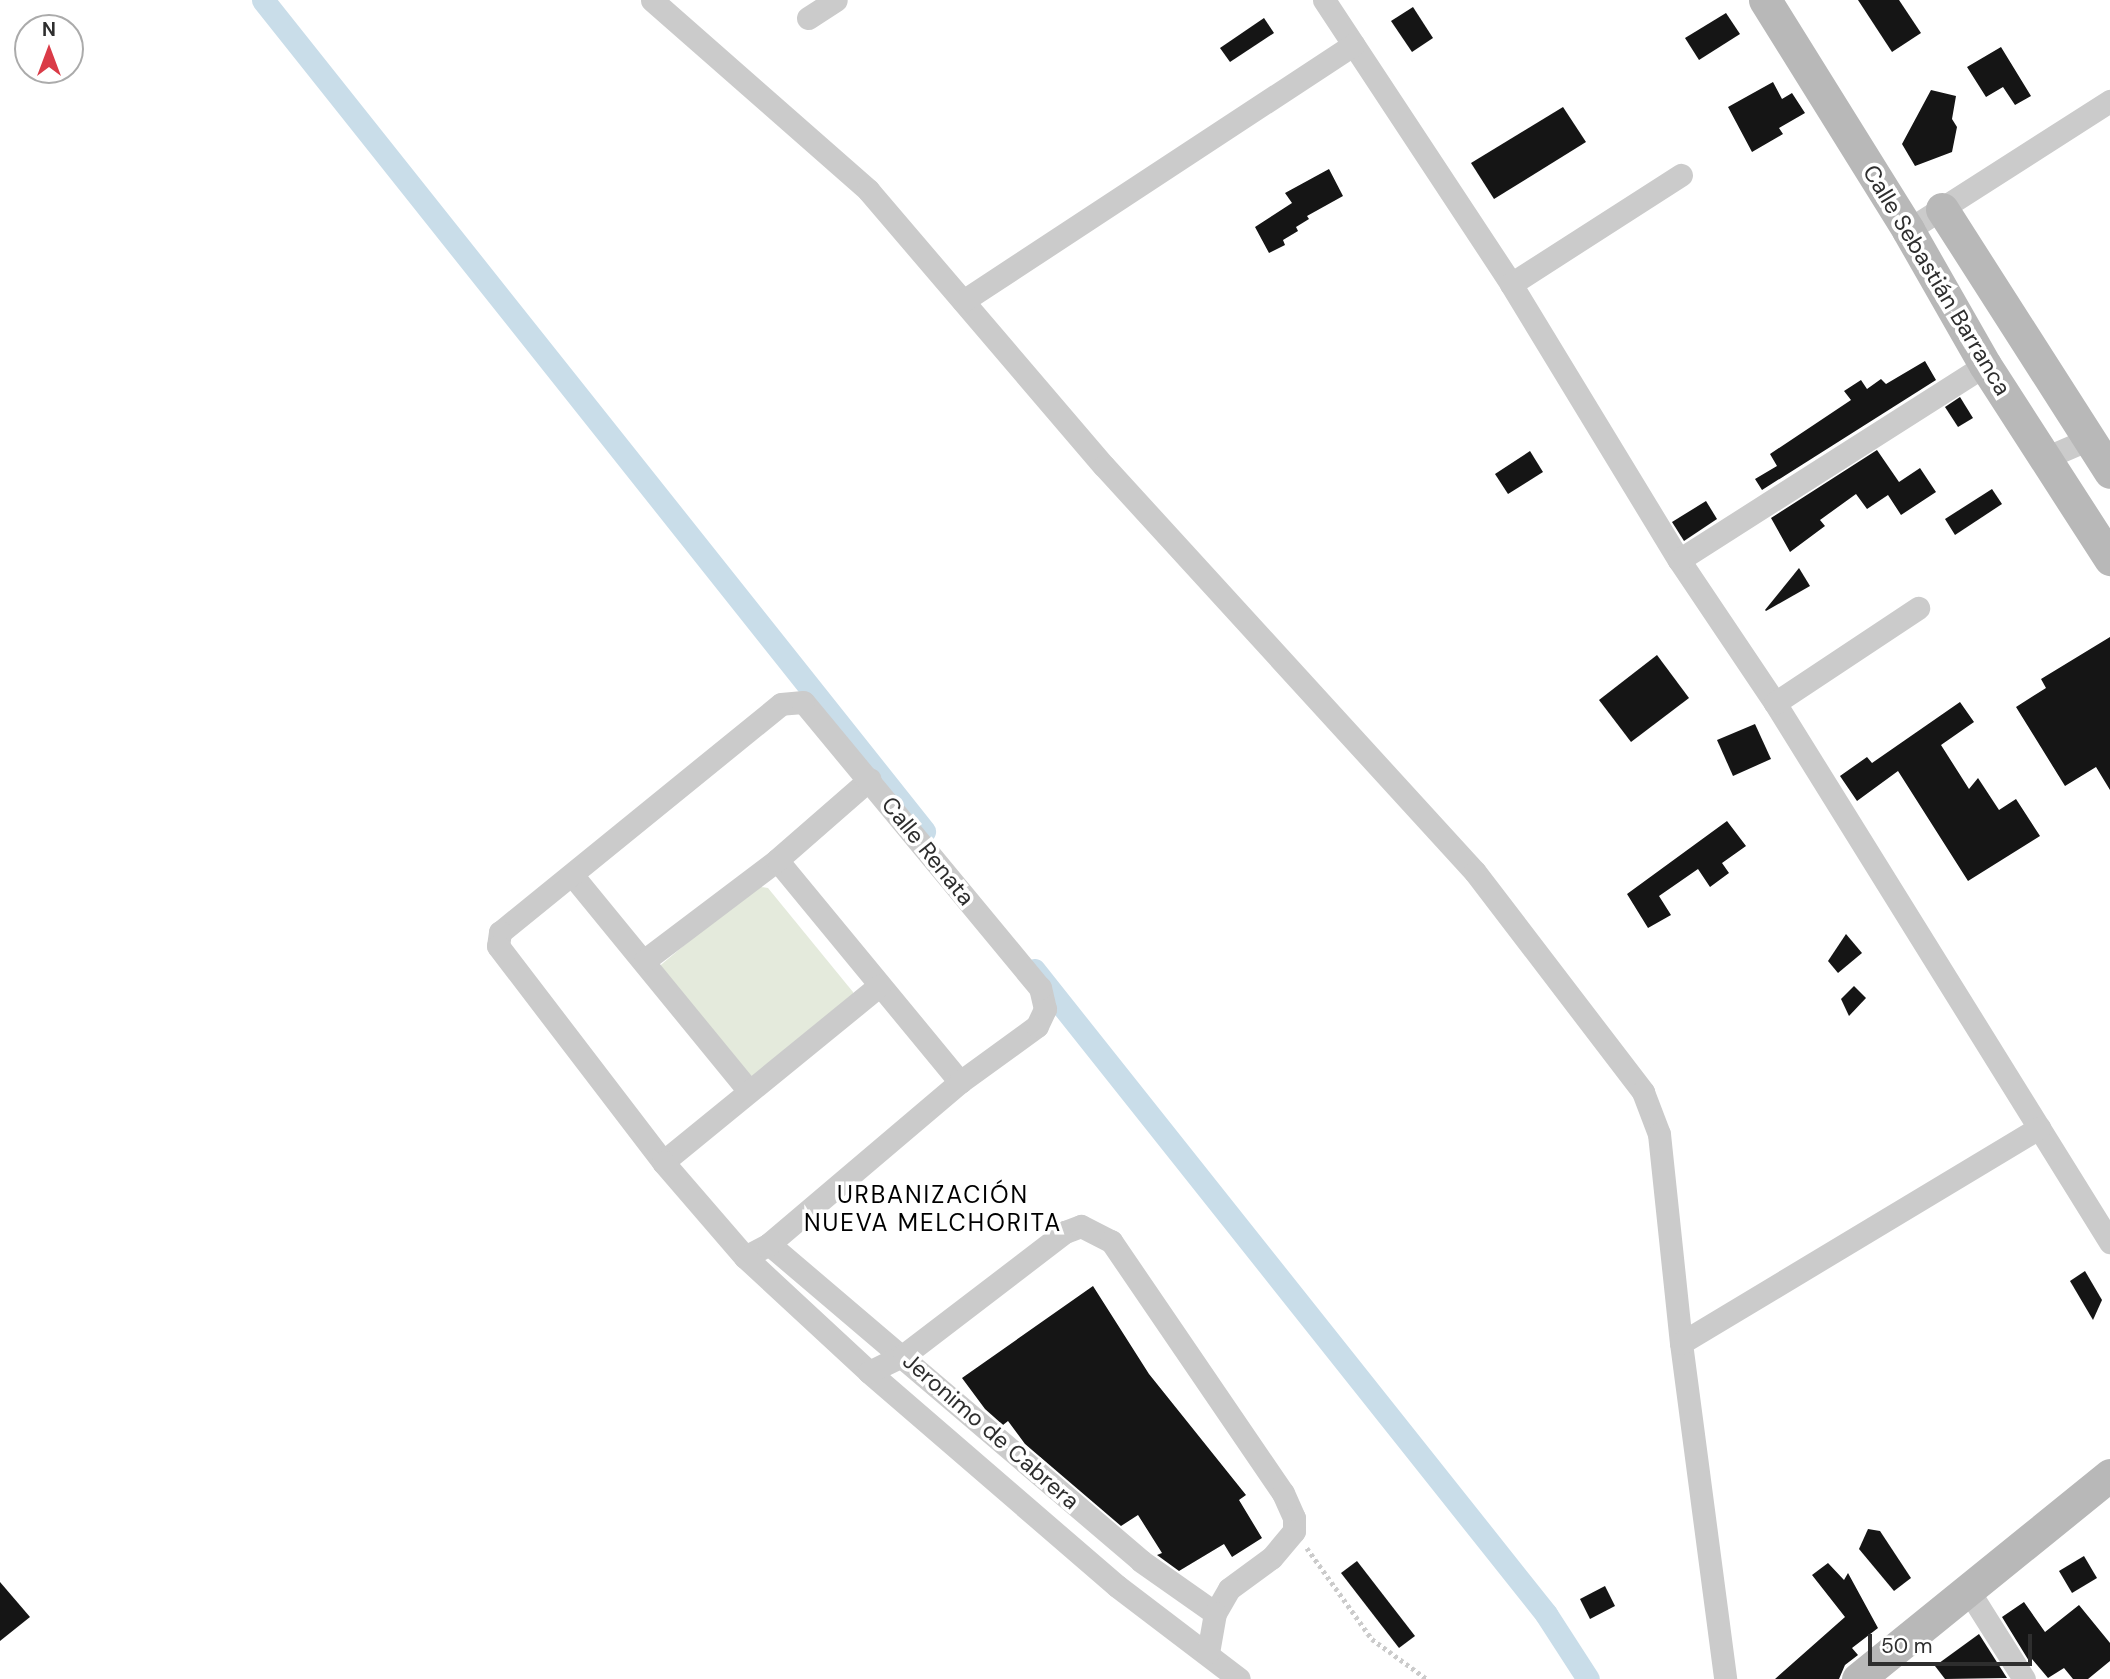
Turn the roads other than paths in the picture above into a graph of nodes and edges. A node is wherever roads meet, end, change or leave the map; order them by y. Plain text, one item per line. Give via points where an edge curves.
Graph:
1 (652, 0) edge
2 (836, 0) edge
3 (1324, 0) edge
4 (1765, 0) edge
5 (808, 18) dead end
6 (1353, 45) junction
7 (2110, 101) edge
8 (1681, 175) dead end
9 (1942, 209) junction
10 (1909, 230) junction
11 (1511, 284) junction
12 (963, 301) junction
13 (1986, 365) junction
14 (2089, 439) junction
15 (2045, 458) junction
16 (2110, 472) edge
17 (2110, 559) edge
18 (1679, 560) junction
19 (1919, 608) dead end
20 (1775, 703) junction
21 (870, 779) junction
22 (777, 860) junction
23 (573, 876) junction
24 (645, 960) junction
25 (878, 986) junction
26 (960, 1082) junction
27 (749, 1091) junction
28 (2039, 1128) junction
29 (663, 1162) junction
30 (2110, 1242) edge
31 (769, 1244) junction
32 (745, 1257) junction
33 (1681, 1343) junction
34 (904, 1355) junction
35 (869, 1372) junction
36 (2108, 1480) edge
37 (1968, 1590) junction
38 (1215, 1613) junction
39 (1208, 1652) junction
40 (1239, 1679) edge
41 (1724, 1679) edge
42 (1858, 1679) edge
43 (2024, 1679) edge

1 - 12 street via 868,190
2 - 5 street
3 - 6 street
4 - 10 street, Calle Sebastián Barranca
6 - 11 street
6 - 12 street
7 - 9 street
8 - 11 street
9 - 10 street
9 - 14 street
10 - 13 street, Calle Sebastián Barranca
11 - 18 street
12 - 33 street via 1104,466 1475,872 1643,1092 1659,1134
13 - 15 street, Calle Sebastián Barranca
13 - 18 street
14 - 15 street
14 - 16 street
15 - 17 street, Calle Sebastián Barranca
18 - 20 street
19 - 20 street
20 - 28 street
21 - 22 street
21 - 23 street, Calle Renata via 812,709 803,702 781,704
21 - 26 street, Calle Renata via 1040,988 1045,1009 1037,1026
22 - 24 street
22 - 25 street
23 - 24 street
23 - 29 street via 500,932 498,946
24 - 27 street
25 - 26 street
25 - 27 street
26 - 31 street
27 - 29 street
28 - 30 street
28 - 33 street
29 - 32 street
31 - 32 street
31 - 34 street, Jeronimo de Cabrera
32 - 35 street
33 - 41 street
34 - 35 street
34 - 38 street, Jeronimo de Cabrera via 1141,1561
34 - 38 street via 1065,1232 1081,1226 1111,1241 1283,1493 1294,1518 1294,1531 1271,1558 1229,1589
35 - 39 street via 1117,1586
36 - 37 street
37 - 42 street
37 - 43 street
38 - 39 street
39 - 40 street

